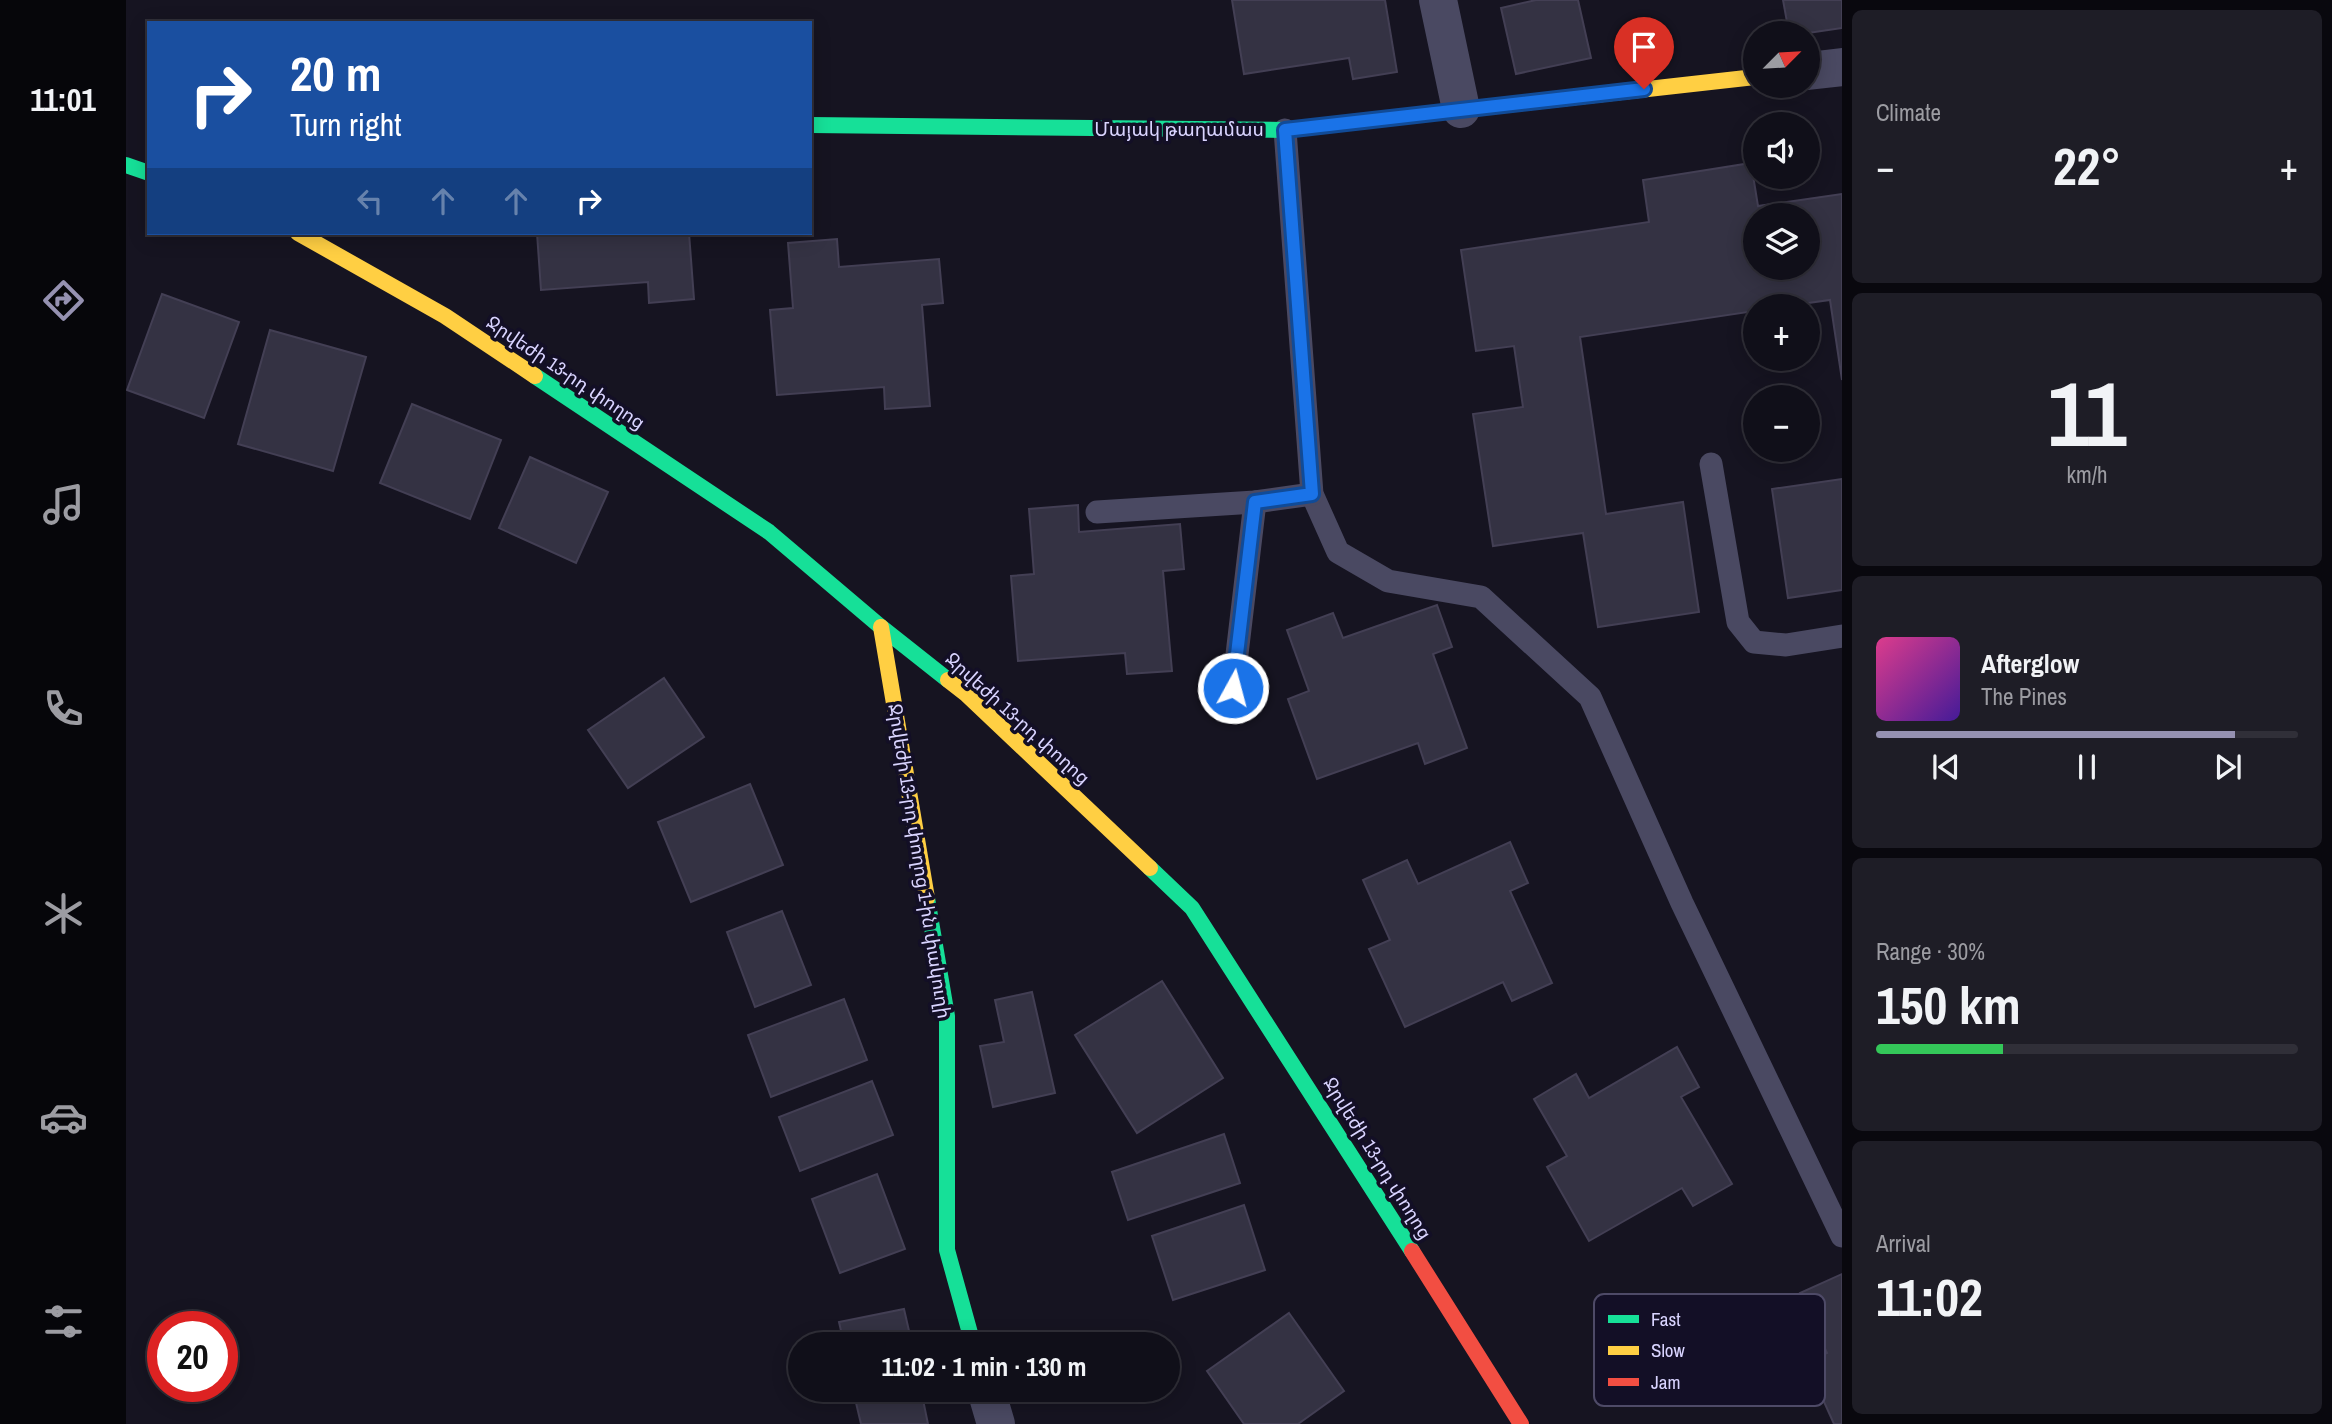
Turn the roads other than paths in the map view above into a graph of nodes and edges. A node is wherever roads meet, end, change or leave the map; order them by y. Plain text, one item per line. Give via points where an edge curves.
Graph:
1 (1438, 0) edge
2 (1842, 67) edge
3 (1820, 70) edge
4 (1743, 78) edge
5 (1461, 108) junction
6 (812, 125) edge
7 (1285, 130) junction
8 (126, 165) edge
9 (147, 172) edge
10 (302, 235) edge
11 (1711, 464) dead end
12 (1312, 494) junction
13 (1255, 502) junction
14 (1097, 512) dead end
15 (881, 627) junction
16 (1842, 636) edge
17 (1233, 688) dead end
18 (1842, 1236) edge
19 (970, 1332) edge
20 (990, 1402) edge
21 (996, 1424) edge
22 (1521, 1424) edge

1 - 5 street
2 - 3 street
4 - 5 street, Մայակ թաղամաս
5 - 7 street, Մայակ թաղամաս
6 - 7 street, Մայակ թաղամաս
7 - 12 lane
8 - 9 street
10 - 15 street, Ջրվեժի 13-րդ փողոց via 445,316 769,532
11 - 16 lane via 1738,622 1754,642 1786,645
12 - 13 lane
12 - 18 lane via 1338,552 1388,581 1481,597 1590,697 1682,903
13 - 14 lane
13 - 17 lane
15 - 19 street, Ջրվեժի 13-րդ փողոց 1-ին փակուղի via 947,1016 947,1250
15 - 22 street, Ջրվեժի 13-րդ փողոց via 966,694 1192,908
20 - 21 street

